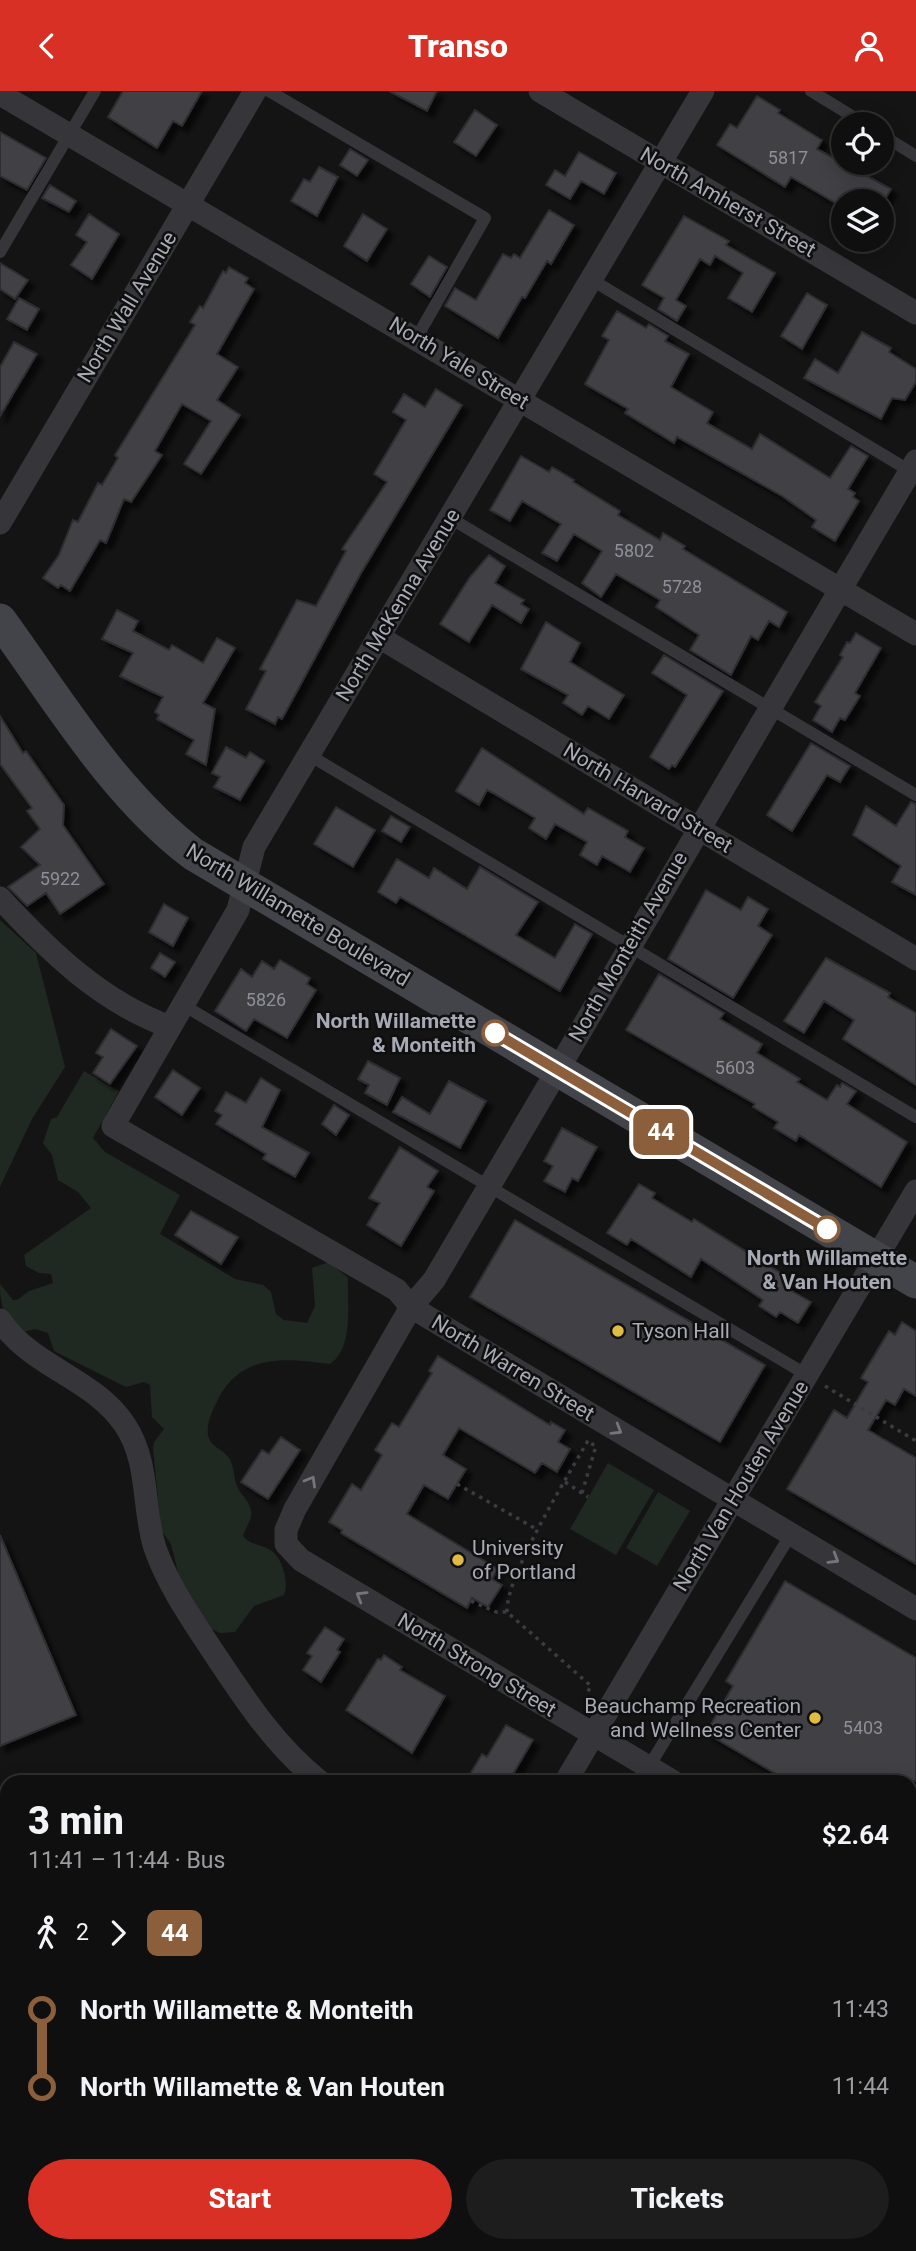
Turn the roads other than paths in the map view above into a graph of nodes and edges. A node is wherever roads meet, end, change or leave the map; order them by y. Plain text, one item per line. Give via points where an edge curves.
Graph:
1 (95, 91) edge
2 (255, 91) edge
3 (269, 91) edge
4 (540, 91) edge
5 (703, 91) edge
6 (811, 91) edge
7 (0, 94) edge
8 (845, 112) edge
9 (69, 136) junction
10 (894, 142) edge
11 (916, 156) edge
12 (660, 163) junction
13 (188, 204) junction
14 (0, 252) edge
15 (592, 280) junction
16 (916, 313) edge
17 (417, 337) junction
18 (521, 399) junction
19 (913, 466) edge
20 (450, 518) junction
21 (0, 523) edge
22 (840, 589) junction
23 (0, 620) edge
24 (916, 634) edge
25 (379, 637) junction
26 (769, 708) junction
27 (309, 755) junction
28 (916, 795) edge
29 (698, 827) junction
30 (244, 885) junction
31 (0, 898) edge
32 (628, 946) junction
33 (916, 959) edge
34 (183, 1005) junction
35 (170, 1027) junction
36 (556, 1069) junction
37 (916, 1117) edge
38 (113, 1126) joint
39 (489, 1185) junction
40 (916, 1191) edge
41 (876, 1258) junction
42 (916, 1282) edge
43 (411, 1307) junction
44 (0, 1320) edge
45 (807, 1375) junction
46 (734, 1499) junction
47 (791, 1534) junction
48 (286, 1544) joint
49 (916, 1609) edge
50 (594, 1736) junction
51 (648, 1768) junction
52 (313, 1775) edge
53 (570, 1775) edge
54 (660, 1775) edge

1 - 9 lane
2 - 13 street, North Wall Avenue
3 - 17 lane via 485,218
4 - 12 street, North Amherst Street
5 - 12 street, North McKenna Avenue
6 - 8 lane
7 - 9 street, North Yale Street
9 - 13 street, North Yale Street
9 - 14 lane
10 - 11 lane
12 - 15 street, North McKenna Avenue
12 - 16 street, North Amherst Street
13 - 17 street, North Yale Street
13 - 21 street, North Wall Avenue
15 - 18 street, North McKenna Avenue
15 - 19 lane
17 - 18 street, North Yale Street
18 - 20 street, North McKenna Avenue
18 - 22 street, North Yale Street
19 - 22 street, North Monteith Avenue
20 - 25 street, North McKenna Avenue
20 - 26 lane
22 - 24 street, North Yale Street
22 - 26 street, North Monteith Avenue
23 - 30 main road, North Willamette Boulevard via 134,801 186,848
25 - 27 street, North McKenna Avenue
25 - 29 street, North Harvard Street
26 - 28 lane
26 - 29 street, North Monteith Avenue
27 - 30 street, North McKenna Avenue via 254,847
27 - 32 lane
29 - 32 street, North Monteith Avenue
29 - 33 street, North Harvard Street
30 - 34 street, North McKenna Avenue via 238,910
30 - 36 main road, North Willamette Boulevard
31 - 35 street via 88,983
32 - 36 street, North Monteith Avenue
32 - 37 lane
34 - 35 street, North McKenna Avenue
34 - 39 lane
35 - 38 street, North McKenna Avenue
36 - 39 street, North Monteith Avenue
36 - 41 main road, North Willamette Boulevard
38 - 43 street, North Warren Street via 397,1290
39 - 43 street, North Monteith Avenue via 434,1280
39 - 45 lane
40 - 41 street, North Van Houten Avenue
41 - 42 main road, North Willamette Boulevard
41 - 45 street, North Van Houten Avenue
43 -> 46 street, North Warren Street
48 -> 43 street, North Monteith Avenue via 286,1529 295,1509
44 - 52 street via 20,1346 88,1389 124,1423 139,1454 150,1528 167,1577 268,1732
45 - 46 street, North Van Houten Avenue
46 - 47 street, North Warren Street
46 - 50 street, North Van Houten Avenue
47 -> 49 street, North Warren Street
47 - 51 lane
50 -> 48 street, North Strong Street via 301,1560
50 - 51 street, North Strong Street
50 - 53 street, North Van Houten Avenue
51 - 54 street, North Strong Street

